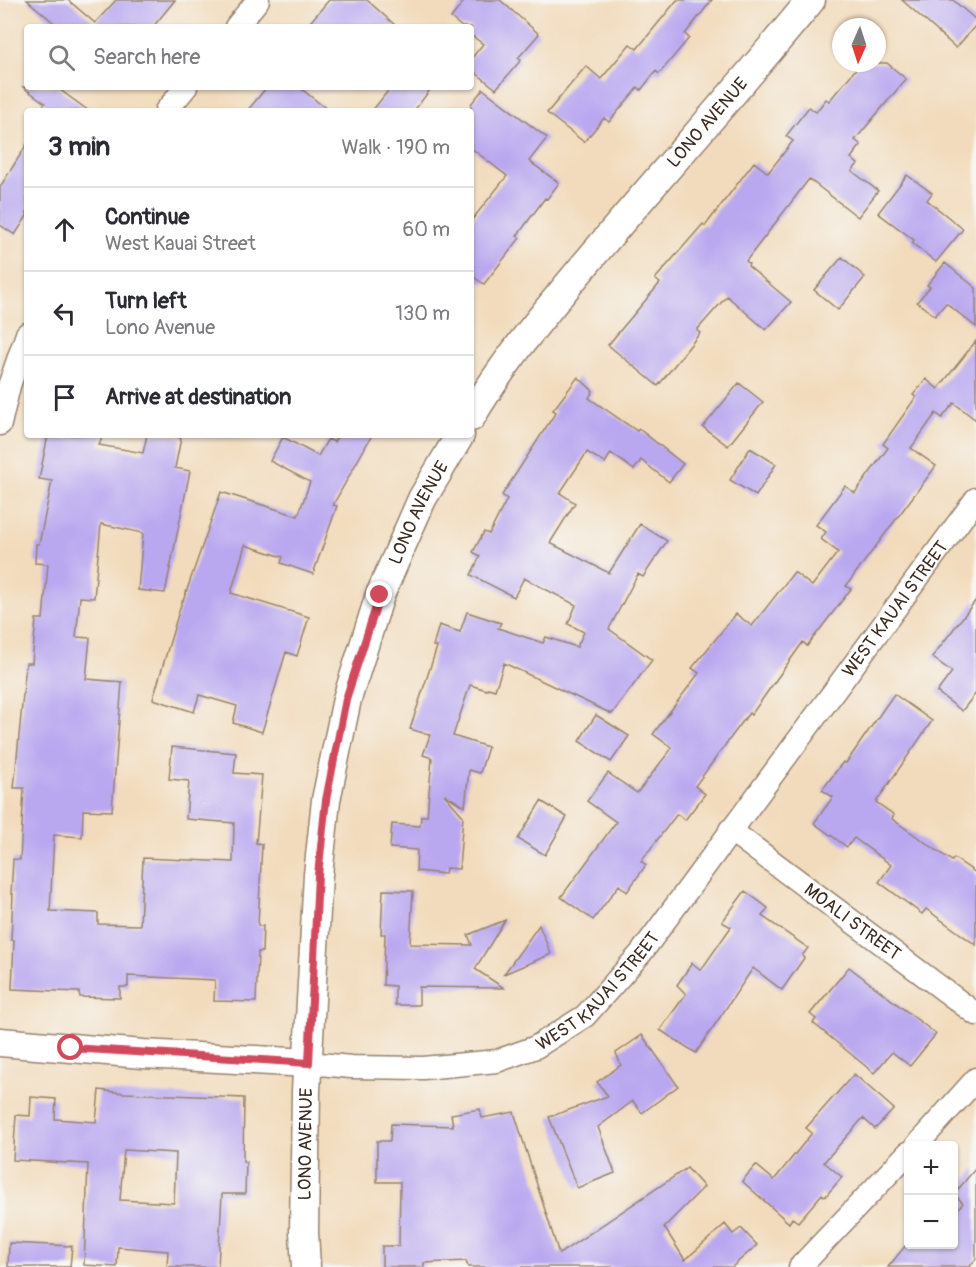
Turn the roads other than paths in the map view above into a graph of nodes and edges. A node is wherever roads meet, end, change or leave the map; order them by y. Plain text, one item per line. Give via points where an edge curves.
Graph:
1 (258, 0) edge
2 (811, 0) edge
3 (238, 24) edge
4 (184, 90) edge
5 (168, 108) edge
6 (24, 343) edge
7 (474, 412) edge
8 (0, 424) edge
9 (458, 438) edge
10 (976, 499) edge
11 (730, 830) junction
12 (976, 1014) edge
13 (0, 1042) edge
14 (309, 1063) junction
15 (976, 1079) edge
16 (920, 1141) edge
17 (904, 1158) edge
18 (306, 1267) edge
19 (800, 1267) edge

1 - 3 street
2 - 7 street, LONO AVENUE via 552,305
4 - 5 street
6 - 8 street
9 - 14 street, LONO AVENUE via 422,499 380,595 346,699 326,800 318,875
10 - 11 street, WEST KAUAI STREET
11 - 12 street, MOALI STREET
11 - 14 street, WEST KAUAI STREET via 641,953 585,1016 536,1047 496,1061 423,1068
13 - 14 street, WEST KAUAI STREET
14 - 18 street, LONO AVENUE
15 - 16 street
17 - 19 street

